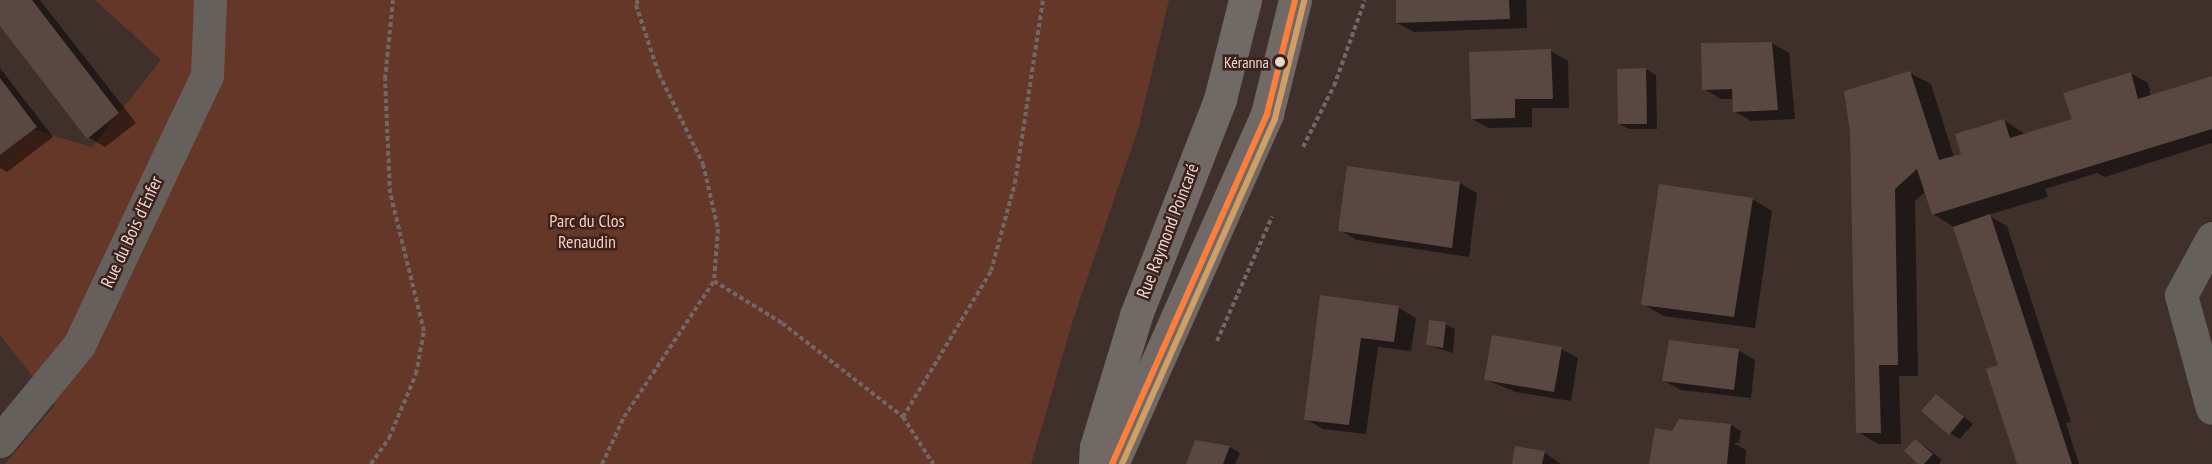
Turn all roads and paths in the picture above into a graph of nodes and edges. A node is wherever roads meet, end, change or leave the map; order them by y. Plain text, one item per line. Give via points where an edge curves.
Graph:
1 (210, 0) edge
2 (393, 0) edge
3 (638, 0) edge
4 (1043, 0) edge
5 (1245, 0) edge
6 (1295, 0) edge
7 (2212, 238) edge
8 (714, 281) junction
9 (2212, 408) edge
10 (903, 417) junction
11 (0, 441) edge
12 (371, 464) edge
13 (602, 464) edge
14 (933, 464) edge
15 (1095, 464) edge
16 (1112, 464) edge

1 - 11 street, Rue du Bois d'Enfer via 207,75 79,345
2 - 12 path via 385,79 390,193 424,331 416,374 389,438
3 - 8 path via 636,5 659,74 703,164 718,230
4 - 10 path via 1015,183 991,271
5 - 15 main road, Rue Raymond Poincaré via 1220,99 1136,315 1096,447
6 - 16 main road via 1267,114
7 - 9 street via 2181,295
8 - 10 path via 782,323
8 - 13 path via 624,417
10 - 14 path

